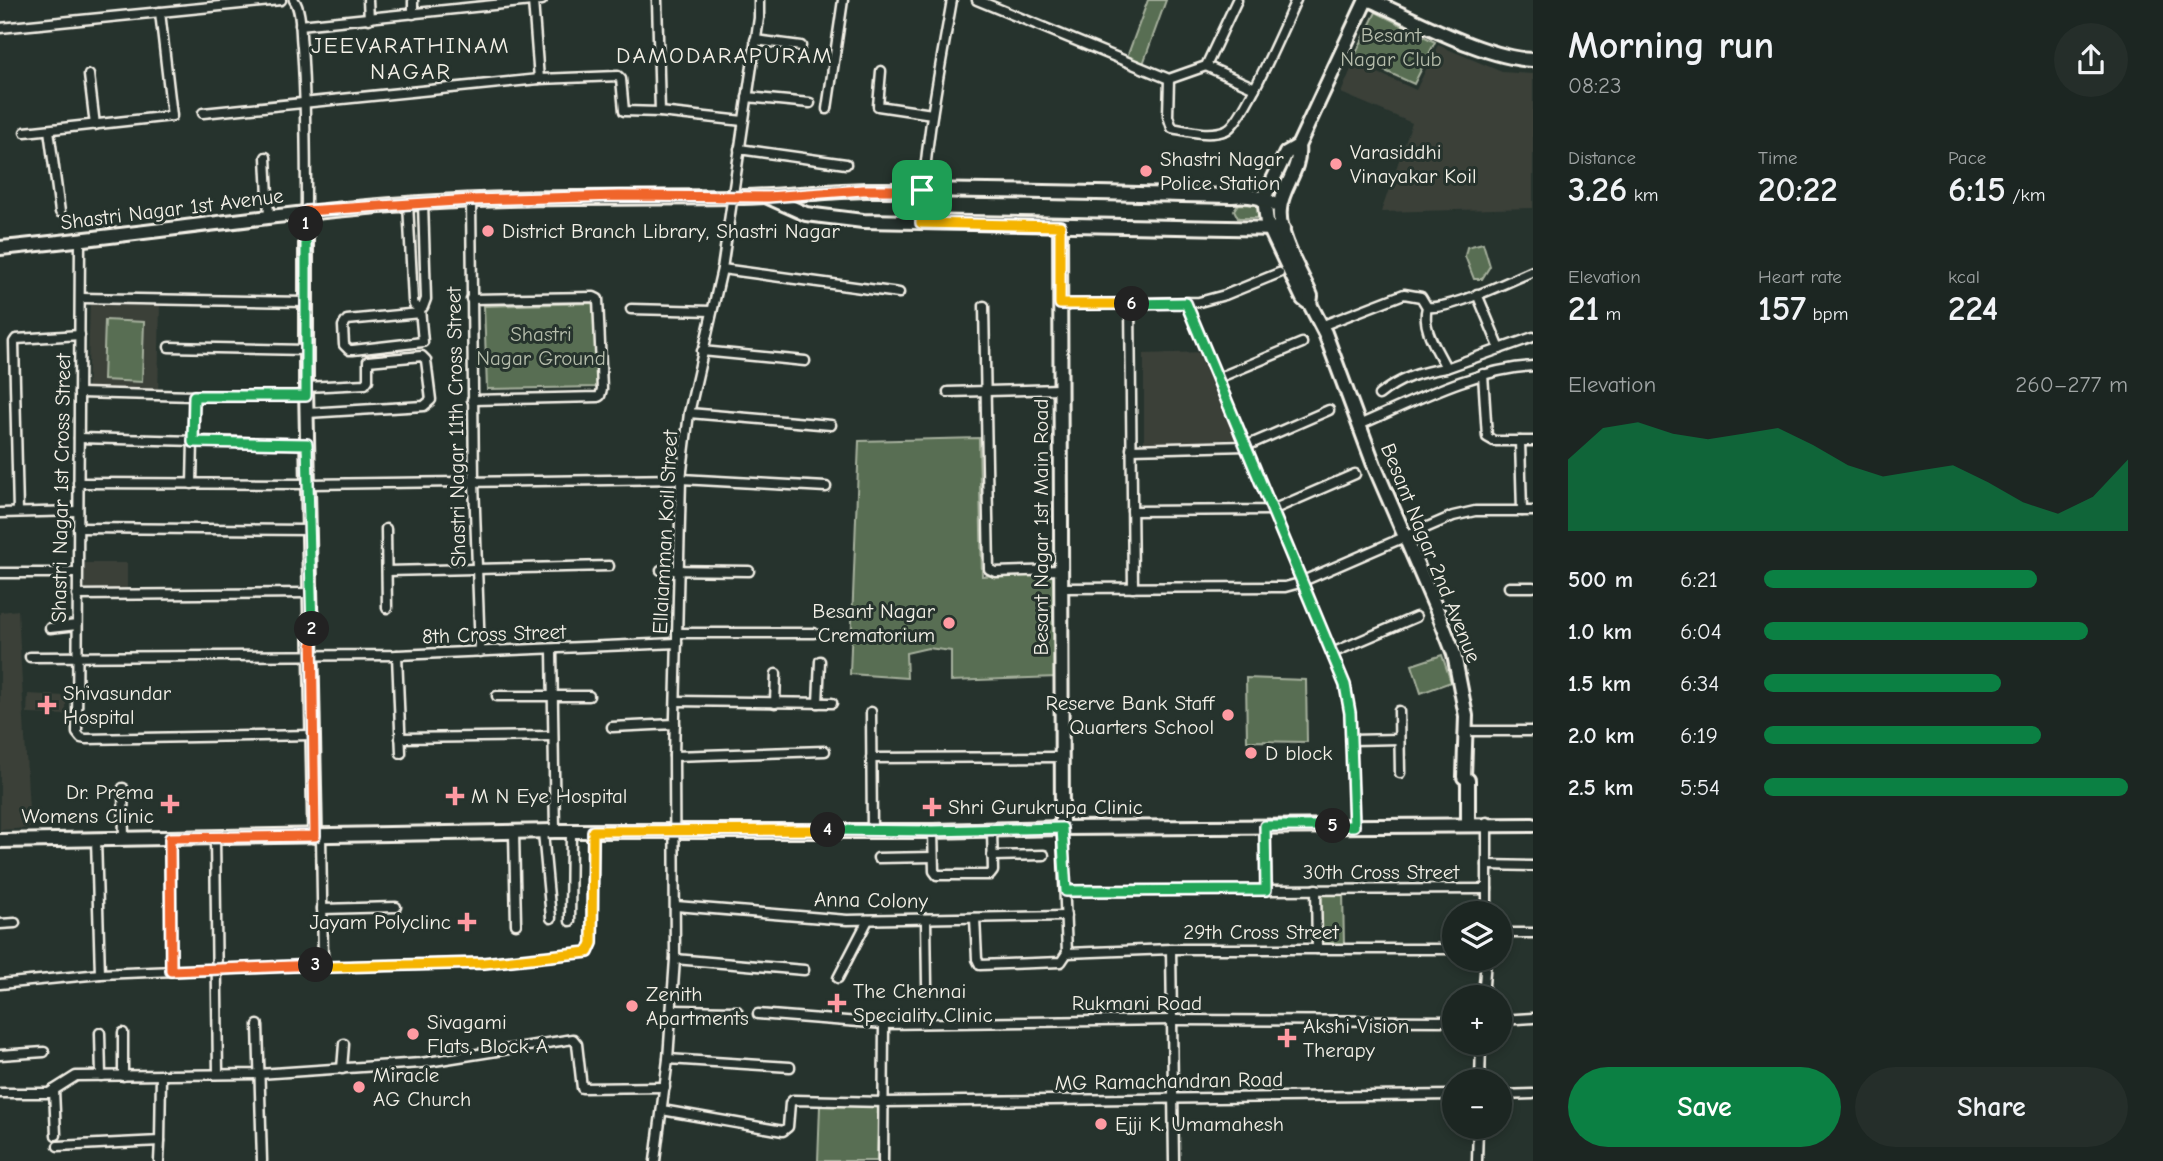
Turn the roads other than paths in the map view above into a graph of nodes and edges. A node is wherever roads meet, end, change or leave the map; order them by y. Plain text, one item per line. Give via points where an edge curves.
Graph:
1 (281, 0) edge
2 (294, 0) edge
3 (368, 0) edge
4 (413, 0) edge
5 (657, 0) edge
6 (759, 0) edge
7 (843, 0) edge
8 (952, 0) edge
9 (977, 0) edge
10 (1237, 0) edge
11 (1296, 0) edge
12 (1368, 0) edge
13 (538, 1) edge
14 (230, 3) edge
15 (160, 12) junction
16 (413, 14) junction
17 (369, 19) junction
18 (300, 25) junction
19 (0, 28) edge
20 (755, 40) junction
21 (801, 46) dead end
22 (1533, 60) edge
23 (1206, 66) junction
24 (881, 71) dead end
25 (89, 75) dead end
26 (539, 79) junction
27 (1169, 79) junction
28 (1255, 88) junction
29 (747, 97) junction
30 (306, 103) junction
31 (810, 103) dead end
32 (827, 109) dead end
33 (660, 111) junction
34 (203, 113) dead end
35 (932, 114) junction
36 (743, 121) junction
37 (95, 125) junction
38 (49, 130) junction
39 (25, 132) dead end
40 (1298, 146) junction
41 (738, 149) junction
42 (266, 157) dead end
43 (846, 164) dead end
44 (922, 190) junction
45 (733, 197) junction
46 (768, 197) junction
47 (1264, 198) junction
48 (471, 200) junction
49 (423, 202) junction
50 (408, 203) junction
51 (1280, 207) junction
52 (306, 211) junction
53 (60, 212) dead end
54 (269, 216) junction
55 (921, 223) junction
56 (1060, 226) junction
57 (1279, 231) junction
58 (80, 241) junction
59 (0, 248) edge
60 (722, 269) junction
61 (1533, 271) edge
62 (1279, 273) dead end
63 (899, 293) dead end
64 (1477, 294) junction
65 (81, 298) junction
66 (471, 299) junction
67 (306, 302) junction
68 (1186, 303) junction
69 (1060, 304) junction
70 (1130, 304) junction
71 (984, 306) dead end
72 (1427, 307) junction
73 (631, 309) dead end
74 (420, 311) junction
75 (712, 311) junction
76 (1326, 324) junction
77 (80, 335) junction
78 (1533, 337) edge
79 (1302, 342) dead end
80 (169, 347) dead end
81 (1500, 349) junction
82 (306, 350) junction
83 (702, 351) junction
84 (805, 361) dead end
85 (1533, 366) edge
86 (1446, 368) junction
87 (1483, 374) junction
88 (1218, 378) junction
89 (1060, 389) junction
90 (306, 391) junction
91 (985, 392) junction
92 (79, 393) junction
93 (948, 393) dead end
94 (1379, 395) dead end
95 (194, 396) junction
96 (472, 400) junction
97 (1329, 410) dead end
98 (307, 413) junction
99 (689, 413) junction
100 (831, 425) dead end
101 (1359, 425) junction
102 (79, 438) junction
103 (1520, 441) junction
104 (1533, 441) edge
105 (193, 442) junction
106 (307, 444) junction
107 (1246, 446) junction
108 (1131, 449) junction
109 (1355, 474) dead end
110 (681, 479) junction
111 (474, 482) junction
112 (78, 483) junction
113 (192, 484) junction
114 (309, 484) junction
115 (826, 487) dead end
116 (1272, 510) junction
117 (78, 511) junction
118 (1132, 511) junction
119 (1522, 511) junction
120 (1533, 511) edge
121 (18, 512) junction
122 (0, 513) edge
123 (78, 528) junction
124 (386, 529) dead end
125 (309, 530) junction
126 (1405, 536) junction
127 (609, 566) dead end
128 (476, 568) junction
129 (661, 570) dead end
130 (679, 570) junction
131 (1061, 570) junction
132 (387, 571) junction
133 (749, 571) dead end
134 (0, 573) edge
135 (78, 573) junction
136 (1303, 581) junction
137 (1510, 587) dead end
138 (1533, 587) edge
139 (1061, 588) junction
140 (1133, 588) junction
141 (311, 593) junction
142 (77, 595) junction
143 (387, 608) dead end
144 (1416, 617) dead end
145 (77, 625) junction
146 (50, 628) dead end
147 (677, 633) junction
148 (814, 633) dead end
149 (677, 643) junction
150 (552, 650) junction
151 (481, 652) junction
152 (1332, 653) junction
153 (397, 655) junction
154 (30, 657) dead end
155 (77, 657) junction
156 (312, 657) junction
157 (820, 661) dead end
158 (776, 674) dead end
159 (552, 695) junction
160 (497, 696) dead end
161 (589, 696) dead end
162 (677, 701) junction
163 (832, 702) dead end
164 (775, 703) junction
165 (818, 703) junction
166 (1399, 711) dead end
167 (871, 712) dead end
168 (675, 724) junction
169 (611, 727) dead end
170 (1467, 731) junction
171 (1533, 731) edge
172 (312, 735) junction
173 (553, 736) junction
174 (400, 738) junction
175 (1399, 739) junction
176 (1352, 740) junction
177 (825, 751) dead end
178 (401, 753) dead end
179 (674, 755) junction
180 (1062, 757) junction
181 (871, 758) junction
182 (1400, 773) dead end
183 (123, 788) dead end
184 (1533, 820) edge
185 (1463, 822) junction
186 (1487, 823) junction
187 (1533, 825) edge
188 (1265, 826) junction
189 (1356, 826) junction
190 (1062, 828) junction
191 (675, 830) junction
192 (992, 830) junction
193 (593, 831) junction
194 (872, 831) junction
195 (933, 831) junction
196 (549, 832) junction
197 (571, 832) junction
198 (514, 833) junction
199 (318, 836) junction
200 (215, 837) junction
201 (124, 838) junction
202 (170, 838) junction
203 (96, 839) junction
204 (0, 841) edge
205 (992, 856) junction
206 (1044, 856) dead end
207 (933, 857) junction
208 (878, 858) dead end
209 (1487, 865) junction
210 (1533, 866) edge
211 (1317, 889) junction
212 (1487, 889) junction
213 (1266, 890) junction
214 (1066, 891) junction
215 (1487, 901) edge
216 (676, 906) junction
217 (396, 907) dead end
218 (323, 909) junction
219 (1066, 916) junction
220 (551, 918) dead end
221 (975, 918) junction
222 (867, 919) junction
223 (926, 919) junction
224 (570, 921) dead end
225 (15, 923) dead end
226 (0, 924) edge
227 (516, 924) dead end
228 (1512, 933) edge
229 (1533, 933) edge
230 (1171, 949) junction
231 (1317, 949) junction
232 (1442, 949) edge
233 (1067, 953) junction
234 (675, 959) junction
235 (324, 965) junction
236 (216, 969) junction
237 (804, 970) dead end
238 (171, 971) junction
239 (100, 974) junction
240 (838, 978) dead end
241 (0, 984) edge
242 (928, 984) dead end
243 (672, 1010) junction
244 (737, 1011) dead end
245 (758, 1014) dead end
246 (1533, 1018) edge
247 (1512, 1019) edge
248 (1172, 1020) junction
249 (1442, 1021) edge
250 (884, 1024) junction
251 (258, 1025) dead end
252 (100, 1033) dead end
253 (123, 1033) dead end
254 (344, 1044) dead end
255 (44, 1052) dead end
256 (0, 1055) edge
257 (668, 1059) junction
258 (790, 1067) dead end
259 (342, 1069) junction
260 (218, 1073) junction
261 (259, 1074) junction
262 (161, 1075) junction
263 (101, 1076) junction
264 (123, 1076) junction
265 (665, 1087) junction
266 (54, 1090) junction
267 (0, 1093) edge
268 (1533, 1094) edge
269 (1442, 1095) edge
270 (1512, 1095) edge
271 (1173, 1098) junction
272 (885, 1102) junction
273 (662, 1110) junction
274 (57, 1135) dead end
275 (1478, 1139) edge
276 (160, 1141) junction
277 (58, 1146) dead end
278 (159, 1161) edge
279 (262, 1161) edge
280 (655, 1161) edge
281 (883, 1161) edge
282 (1174, 1161) edge
283 (1477, 1161) edge

1 - 14 street
2 - 18 street
3 - 17 street
4 - 16 street
5 - 33 street
6 - 20 street, Ellaiamman Koil Street
7 - 32 street
8 - 35 street
9 - 27 street
10 - 23 street
11 - 28 street
12 - 22 street via 1485,50
12 - 40 street
13 - 16 street
13 - 26 street
14 - 15 street
15 - 19 street
15 - 37 street via 172,116
16 - 17 street
17 - 18 street
18 - 30 street
20 - 21 street
20 - 29 street, Ellaiamman Koil Street
23 - 27 street
23 - 28 street
24 - 35 street via 878,106
25 - 37 street
26 - 30 street
26 - 33 street via 620,76 624,111
27 - 28 street via 1172,128 1206,134 1228,130
29 - 31 street
29 - 36 street, Ellaiamman Koil Street
30 - 34 street
30 - 52 street
33 - 36 street
35 - 44 street
36 - 41 street, Ellaiamman Koil Street
37 - 38 street
38 - 39 street
38 - 53 street
40 - 47 street via 1286,153
40 - 51 street via 1300,159
41 - 43 street
41 - 45 street, Ellaiamman Koil Street
42 - 54 street
44 - 46 street, Shastri Nagar 1st Avenue
44 - 47 street, Shastri Nagar 1st Avenue via 1250,194
44 - 55 street
45 - 46 street, Shastri Nagar 1st Avenue
45 - 48 street, Shastri Nagar 1st Avenue
45 - 60 street, Ellaiamman Koil Street
46 - 55 street via 806,214
47 - 51 street
47 - 57 street
48 - 49 street, Shastri Nagar 1st Avenue
48 - 66 street, Shastri Nagar 11th Cross Street
49 - 50 street, Shastri Nagar 1st Avenue
49 - 74 street via 426,299
50 - 52 street, Shastri Nagar 1st Avenue
50 - 74 street via 412,295
51 - 57 street
52 - 54 street, Shastri Nagar 1st Avenue
52 - 67 street
54 - 58 street, Shastri Nagar 1st Avenue
55 - 56 street
56 - 57 street
56 - 69 street, Besant Nagar 1st Main Road
57 - 76 street, Besant Nagar 2nd Avenue via 1303,299
58 - 59 street, Shastri Nagar 1st Avenue
58 - 65 street, Shastri Nagar 1st Cross Street
60 - 63 street
60 - 75 street, Ellaiamman Koil Street
61 - 64 street
62 - 68 street via 1225,295
64 - 72 street
64 - 81 street
65 - 67 street
65 - 77 street, Shastri Nagar 1st Cross Street
66 - 96 street, Shastri Nagar 11th Cross Street
66 - 96 street via 598,299 600,396
67 - 82 street
68 - 70 street
68 - 88 street
69 - 70 street
69 - 89 street, Besant Nagar 1st Main Road
70 - 108 street
71 - 91 street
72 - 76 street via 1421,297 1404,293
72 - 86 street via 1426,326
73 - 75 street
74 - 74 street via 422,343 345,348 343,326 347,320
75 - 83 street, Ellaiamman Koil Street
76 - 101 street, Besant Nagar 2nd Avenue
77 - 92 street, Shastri Nagar 1st Cross Street
77 - 121 street via 14,342
78 - 81 street
79 - 88 street
80 - 82 street
81 - 86 street
82 - 90 street
83 - 84 street
83 - 99 street, Ellaiamman Koil Street
85 - 87 street
86 - 94 street via 1412,375
87 - 101 street
87 - 103 street via 1487,437
88 - 107 street
89 - 91 street
89 - 131 street, Besant Nagar 1st Main Road
90 - 95 street
90 - 98 street
90 - 98 street via 365,384 368,361 422,356 431,400 424,405
91 - 93 street
91 - 131 street via 989,569
92 - 95 street
92 - 102 street, Shastri Nagar 1st Cross Street
95 - 105 street
96 - 111 street, Shastri Nagar 11th Cross Street
97 - 107 street
98 - 106 street
99 - 100 street
99 - 110 street, Ellaiamman Koil Street
101 - 126 street, Besant Nagar 2nd Avenue
102 - 105 street
102 - 112 street, Shastri Nagar 1st Cross Street
103 - 104 street
103 - 119 street
105 - 106 street
105 - 113 street
106 - 114 street
107 - 108 street
107 - 116 street
108 - 118 street
109 - 116 street
110 - 111 street
110 - 115 street
110 - 130 street, Ellaiamman Koil Street
111 - 114 street
111 - 128 street, Shastri Nagar 11th Cross Street
112 - 113 street
112 - 117 street, Shastri Nagar 1st Cross Street
113 - 114 street
114 - 125 street
116 - 118 street
116 - 136 street
117 - 121 street
117 - 123 street, Shastri Nagar 1st Cross Street
118 - 140 street
119 - 120 street
119 - 126 street via 1465,512
121 - 122 street
123 - 125 street
123 - 135 street, Shastri Nagar 1st Cross Street
124 - 132 street
125 - 141 street
126 - 136 street
126 - 170 street, Besant Nagar 2nd Avenue via 1454,654
127 - 128 street
128 - 132 street
128 - 151 street, Shastri Nagar 11th Cross Street
129 - 130 street
130 - 133 street
130 - 147 street, Ellaiamman Koil Street
131 - 139 street, Besant Nagar 1st Main Road
132 - 143 street
134 - 135 street
135 - 142 street, Shastri Nagar 1st Cross Street
136 - 140 street via 1285,587
136 - 152 street
137 - 138 street
139 - 140 street
139 - 180 street, Besant Nagar 1st Main Road
141 - 142 street
141 - 156 street
142 - 145 street, Shastri Nagar 1st Cross Street
144 - 152 street
145 - 146 street
145 - 155 street, Shastri Nagar 1st Cross Street
147 - 148 street
147 - 149 street, Ellaiamman Koil Street
149 - 150 street, 8th Cross Street
149 - 162 street, Ellaiamman Koil Street
150 - 151 street, 8th Cross Street
150 - 159 street
151 - 153 street, 8th Cross Street
152 - 176 street via 1349,701
153 - 156 street, 8th Cross Street
153 - 174 street
154 - 155 street, 8th Cross Street
155 - 156 street, 8th Cross Street
155 - 172 street, Shastri Nagar 1st Cross Street via 78,736
156 - 172 street
157 - 165 street
158 - 164 street
159 - 160 street
159 - 161 street
159 - 173 street
162 - 164 street
162 - 168 street, Ellaiamman Koil Street
163 - 165 street
164 - 165 street
166 - 175 street
167 - 181 street
168 - 169 street
168 - 179 street, Ellaiamman Koil Street
170 - 171 street
170 - 185 street, Besant Nagar 2nd Avenue via 1460,781
172 - 199 street
173 - 174 street
173 - 196 street
174 - 178 street
175 - 176 street
175 - 182 street
176 - 189 street
177 - 179 street
179 - 191 street, Ellaiamman Koil Street
180 - 181 street
180 - 190 street, Besant Nagar 1st Main Road
181 - 194 street
183 - 201 street
184 - 186 street
185 - 186 street
185 - 189 street
186 - 187 street
186 - 209 street
188 - 189 street
188 - 190 street
188 - 213 street
190 - 192 street
190 - 214 street
191 - 193 street
191 - 194 street
191 - 216 street, Ellaiamman Koil Street
192 - 195 street
192 - 205 street
193 - 197 street
193 - 235 street via 592,943 588,952 484,963
194 - 195 street
195 - 207 street
196 - 197 street
196 - 198 street
196 - 220 street
197 - 224 street
198 - 199 street
198 - 227 street
199 - 200 street
199 - 218 street
200 - 202 street
200 - 236 street
201 - 202 street
201 - 203 street
202 - 238 street
203 - 204 street
203 - 239 street
205 - 206 street
205 - 207 street via 990,875 937,875
207 - 208 street
209 - 210 street
209 - 212 street
211 - 212 street, 30th Cross Street
211 - 213 street, 30th Cross Street
211 - 231 street
212 - 215 street
213 - 214 street, 30th Cross Street
214 - 219 street
216 - 222 street, Anna Colony
216 - 234 street, Ellaiamman Koil Street
217 - 218 street
218 - 235 street
219 - 221 street, Anna Colony
219 - 233 street
221 - 223 street, Anna Colony
221 - 233 street, 29th Cross Street via 980,965 1057,964
222 - 223 street, Anna Colony
222 - 240 street
223 - 242 street
225 - 226 street
228 - 229 street
230 - 231 street, 29th Cross Street
230 - 233 street, 29th Cross Street
230 - 248 street
231 - 232 street, 29th Cross Street
234 - 237 street
234 - 243 street, Ellaiamman Koil Street
235 - 236 street
236 - 238 street
236 - 260 street
238 - 239 street
239 - 241 street
243 - 244 street
243 - 257 street, Ellaiamman Koil Street
245 - 250 street, Rukmani Road
246 - 247 street
248 - 249 street, Rukmani Road
248 - 250 street, Rukmani Road
248 - 271 street
250 - 272 street
251 - 261 street
252 - 263 street
253 - 264 street
254 - 259 street
255 - 256 street
257 - 258 street
257 - 265 street, Ellaiamman Koil Street
259 - 261 street
259 - 265 street via 421,1063 575,1040 582,1088
260 - 261 street
260 - 262 street
261 - 279 street
262 - 264 street
262 - 276 street
263 - 264 street
263 - 266 street via 76,1076
265 - 273 street, Ellaiamman Koil Street
266 - 267 street
266 - 274 street
268 - 270 street
269 - 271 street, MG Ramachandran Road
271 - 272 street, MG Ramachandran Road
271 - 282 street
272 - 273 street, MG Ramachandran Road via 793,1100 788,1127 783,1131
272 - 281 street
273 - 280 street, Ellaiamman Koil Street
275 - 283 street
276 - 277 street
276 - 278 street

